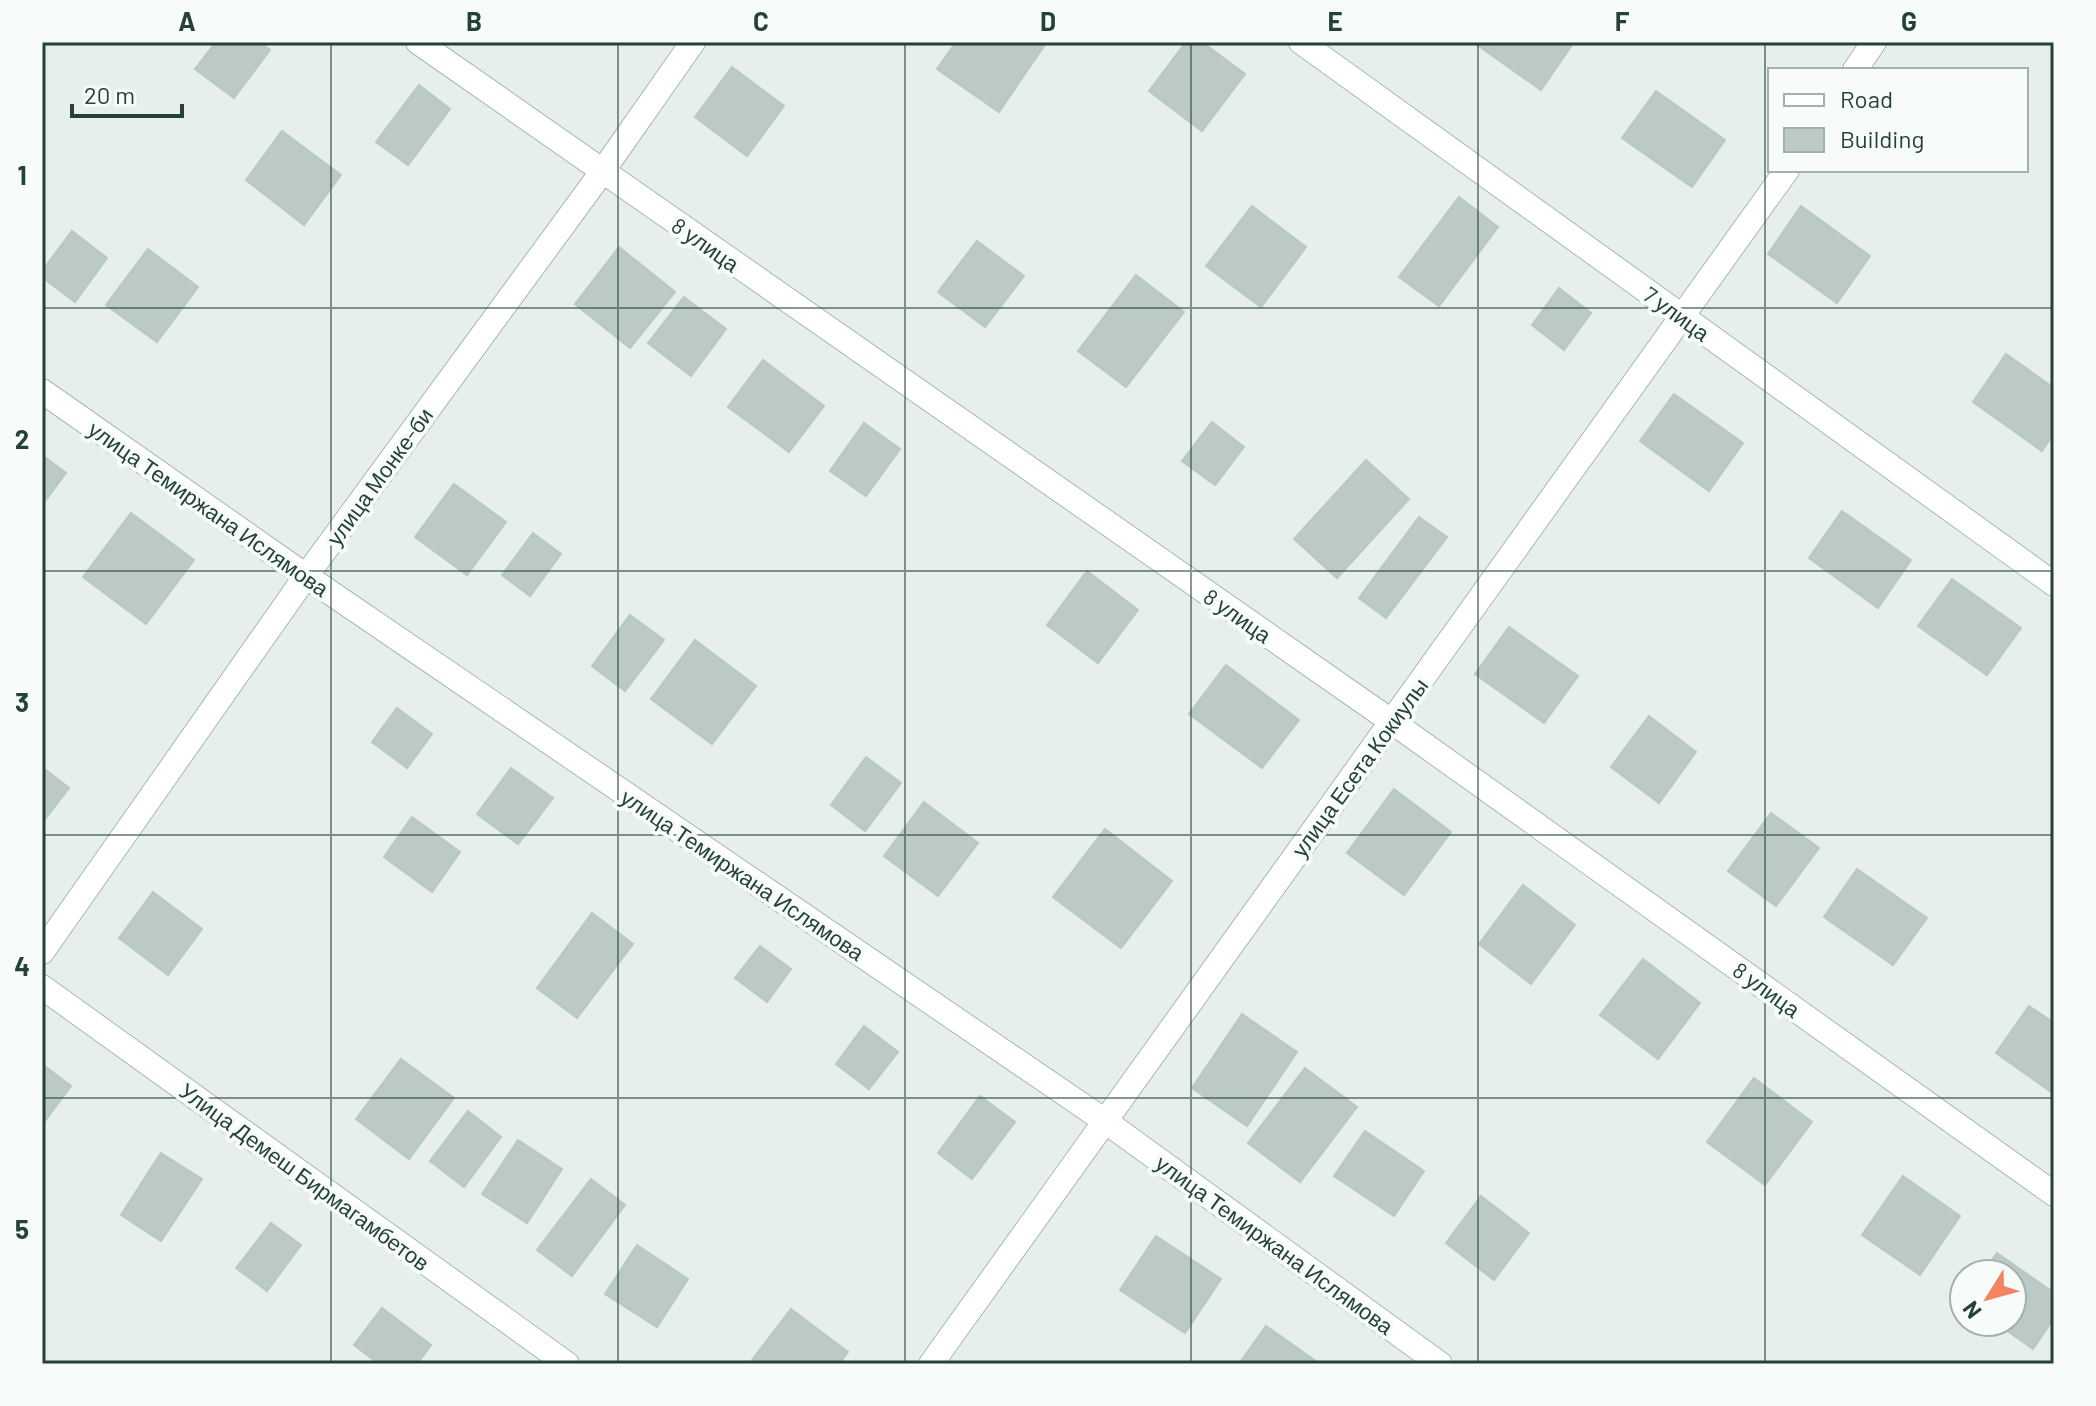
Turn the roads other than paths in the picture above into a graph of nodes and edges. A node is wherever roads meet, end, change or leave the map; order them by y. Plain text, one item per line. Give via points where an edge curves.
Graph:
1 (418, 42) edge
2 (693, 42) edge
3 (1301, 42) edge
4 (1874, 42) edge
5 (1856, 68) edge
6 (602, 172) junction
7 (1786, 172) edge
8 (1681, 316) junction
9 (42, 391) edge
10 (306, 576) junction
11 (2054, 584) edge
12 (1391, 721) junction
13 (42, 952) edge
14 (42, 987) edge
15 (1105, 1121) junction
16 (2054, 1194) edge
17 (567, 1364) edge
18 (931, 1364) edge
19 (1440, 1364) edge

1 - 6 street, 8 улица
2 - 6 street, улица Монке-би
3 - 8 street, 7 улица
4 - 5 street
6 - 10 street, улица Монке-би
6 - 12 street, 8 улица
7 - 8 street, улица Есета Кокиулы
8 - 11 street, 7 улица
8 - 12 street, улица Есета Кокиулы
9 - 10 street, улица Темиржана Ислямова
10 - 13 street, улица Монке-би
10 - 15 street, улица Темиржана Ислямова
12 - 15 street, улица Есета Кокиулы
12 - 16 street, 8 улица
14 - 17 street, Улица Демеш Бирмагамбетов
15 - 18 street, улица Есета Кокиулы
15 - 19 street, улица Темиржана Ислямова

